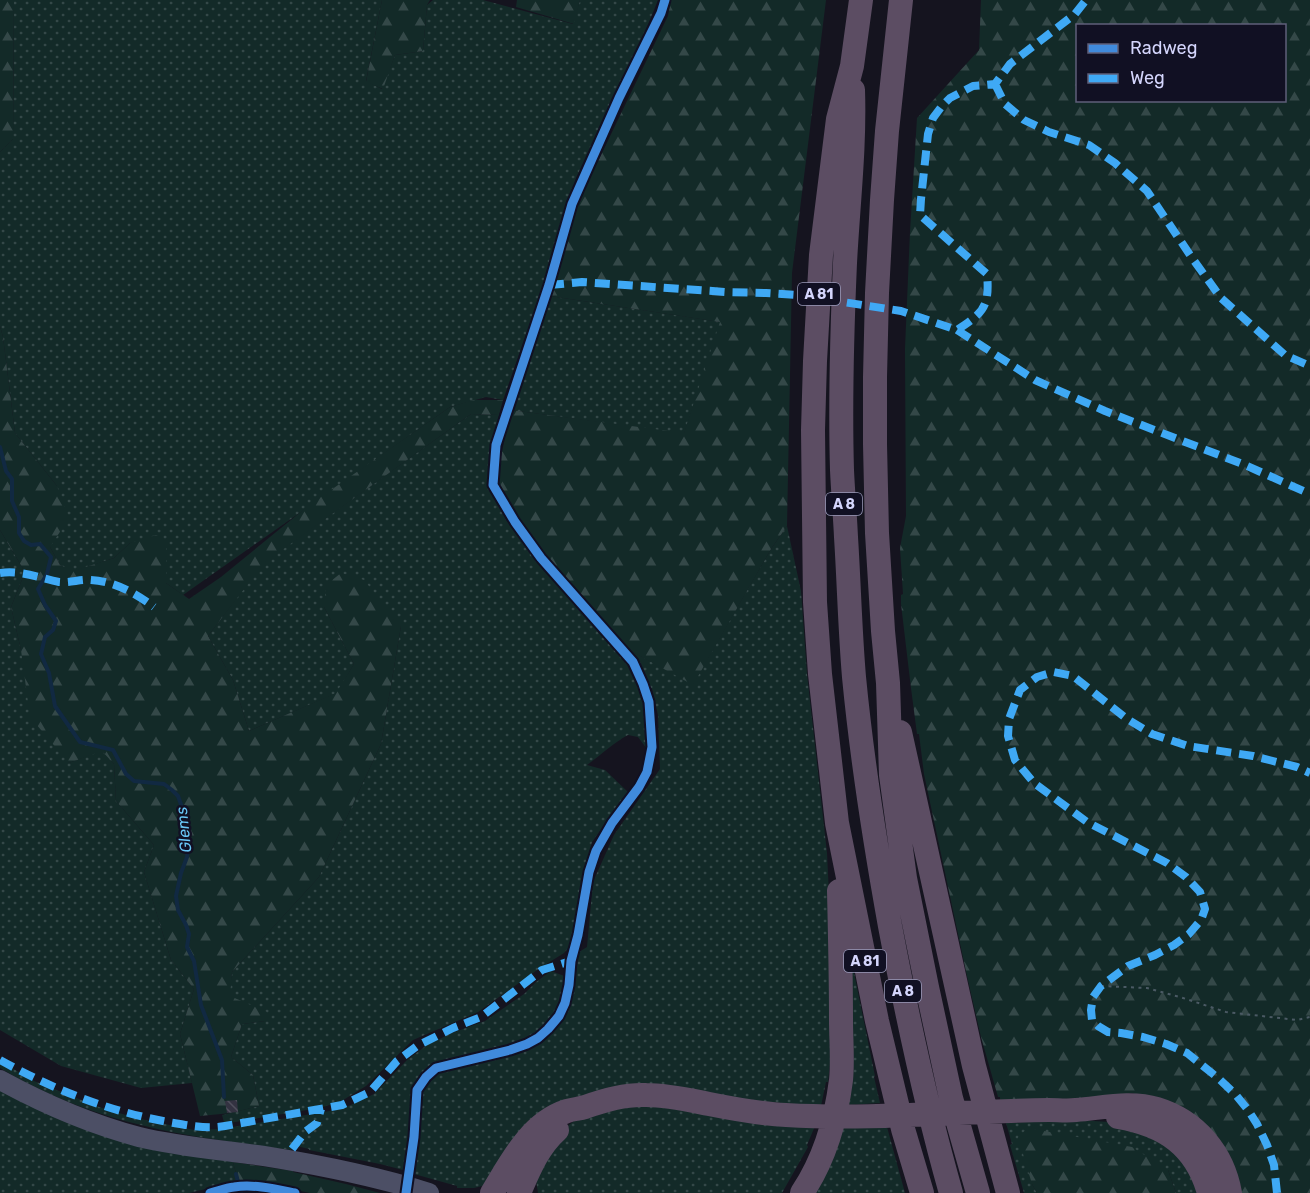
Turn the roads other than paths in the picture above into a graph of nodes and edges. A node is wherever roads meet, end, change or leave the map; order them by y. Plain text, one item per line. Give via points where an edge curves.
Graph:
1 (861, 0) edge
2 (901, 0) edge
3 (852, 66) junction
4 (888, 683) junction
5 (837, 823) junction
6 (0, 1080) edge
7 (939, 1098) junction
8 (584, 1107) junction
9 (1074, 1110) junction
10 (527, 1186) edge
11 (429, 1193) edge
12 (492, 1193) edge
13 (802, 1193) edge
14 (922, 1193) edge
15 (951, 1193) edge
16 (978, 1193) edge
17 (1008, 1193) edge
18 (1209, 1193) edge
19 (1230, 1193) edge

1 - 3 highway, A 8
2 - 4 highway, A 8 via 882,200 875,377 877,533
3 - 5 highway, A 81 via 838,119 824,227 813,430 815,602
3 - 7 highway, A 8 via 855,123 845,264 842,395 850,620 878,859 908,1019
4 - 7 highway, A 8 via 891,775
4 - 17 highway via 969,1044
5 - 13 highway via 840,1081 825,1148
5 - 14 highway, A 81 via 895,1100
6 - 11 main road via 63,1111 140,1137 306,1163
7 - 15 highway, A 8 via 934,1129
7 - 16 highway, A 8 via 959,1128
8 - 9 highway via 612,1098 644,1095 784,1115
8 - 10 highway via 545,1143
8 - 12 highway via 552,1118 535,1131
9 - 18 highway via 1143,1122 1173,1137 1196,1160
9 - 19 highway via 1133,1105 1178,1118 1213,1149 1224,1168

